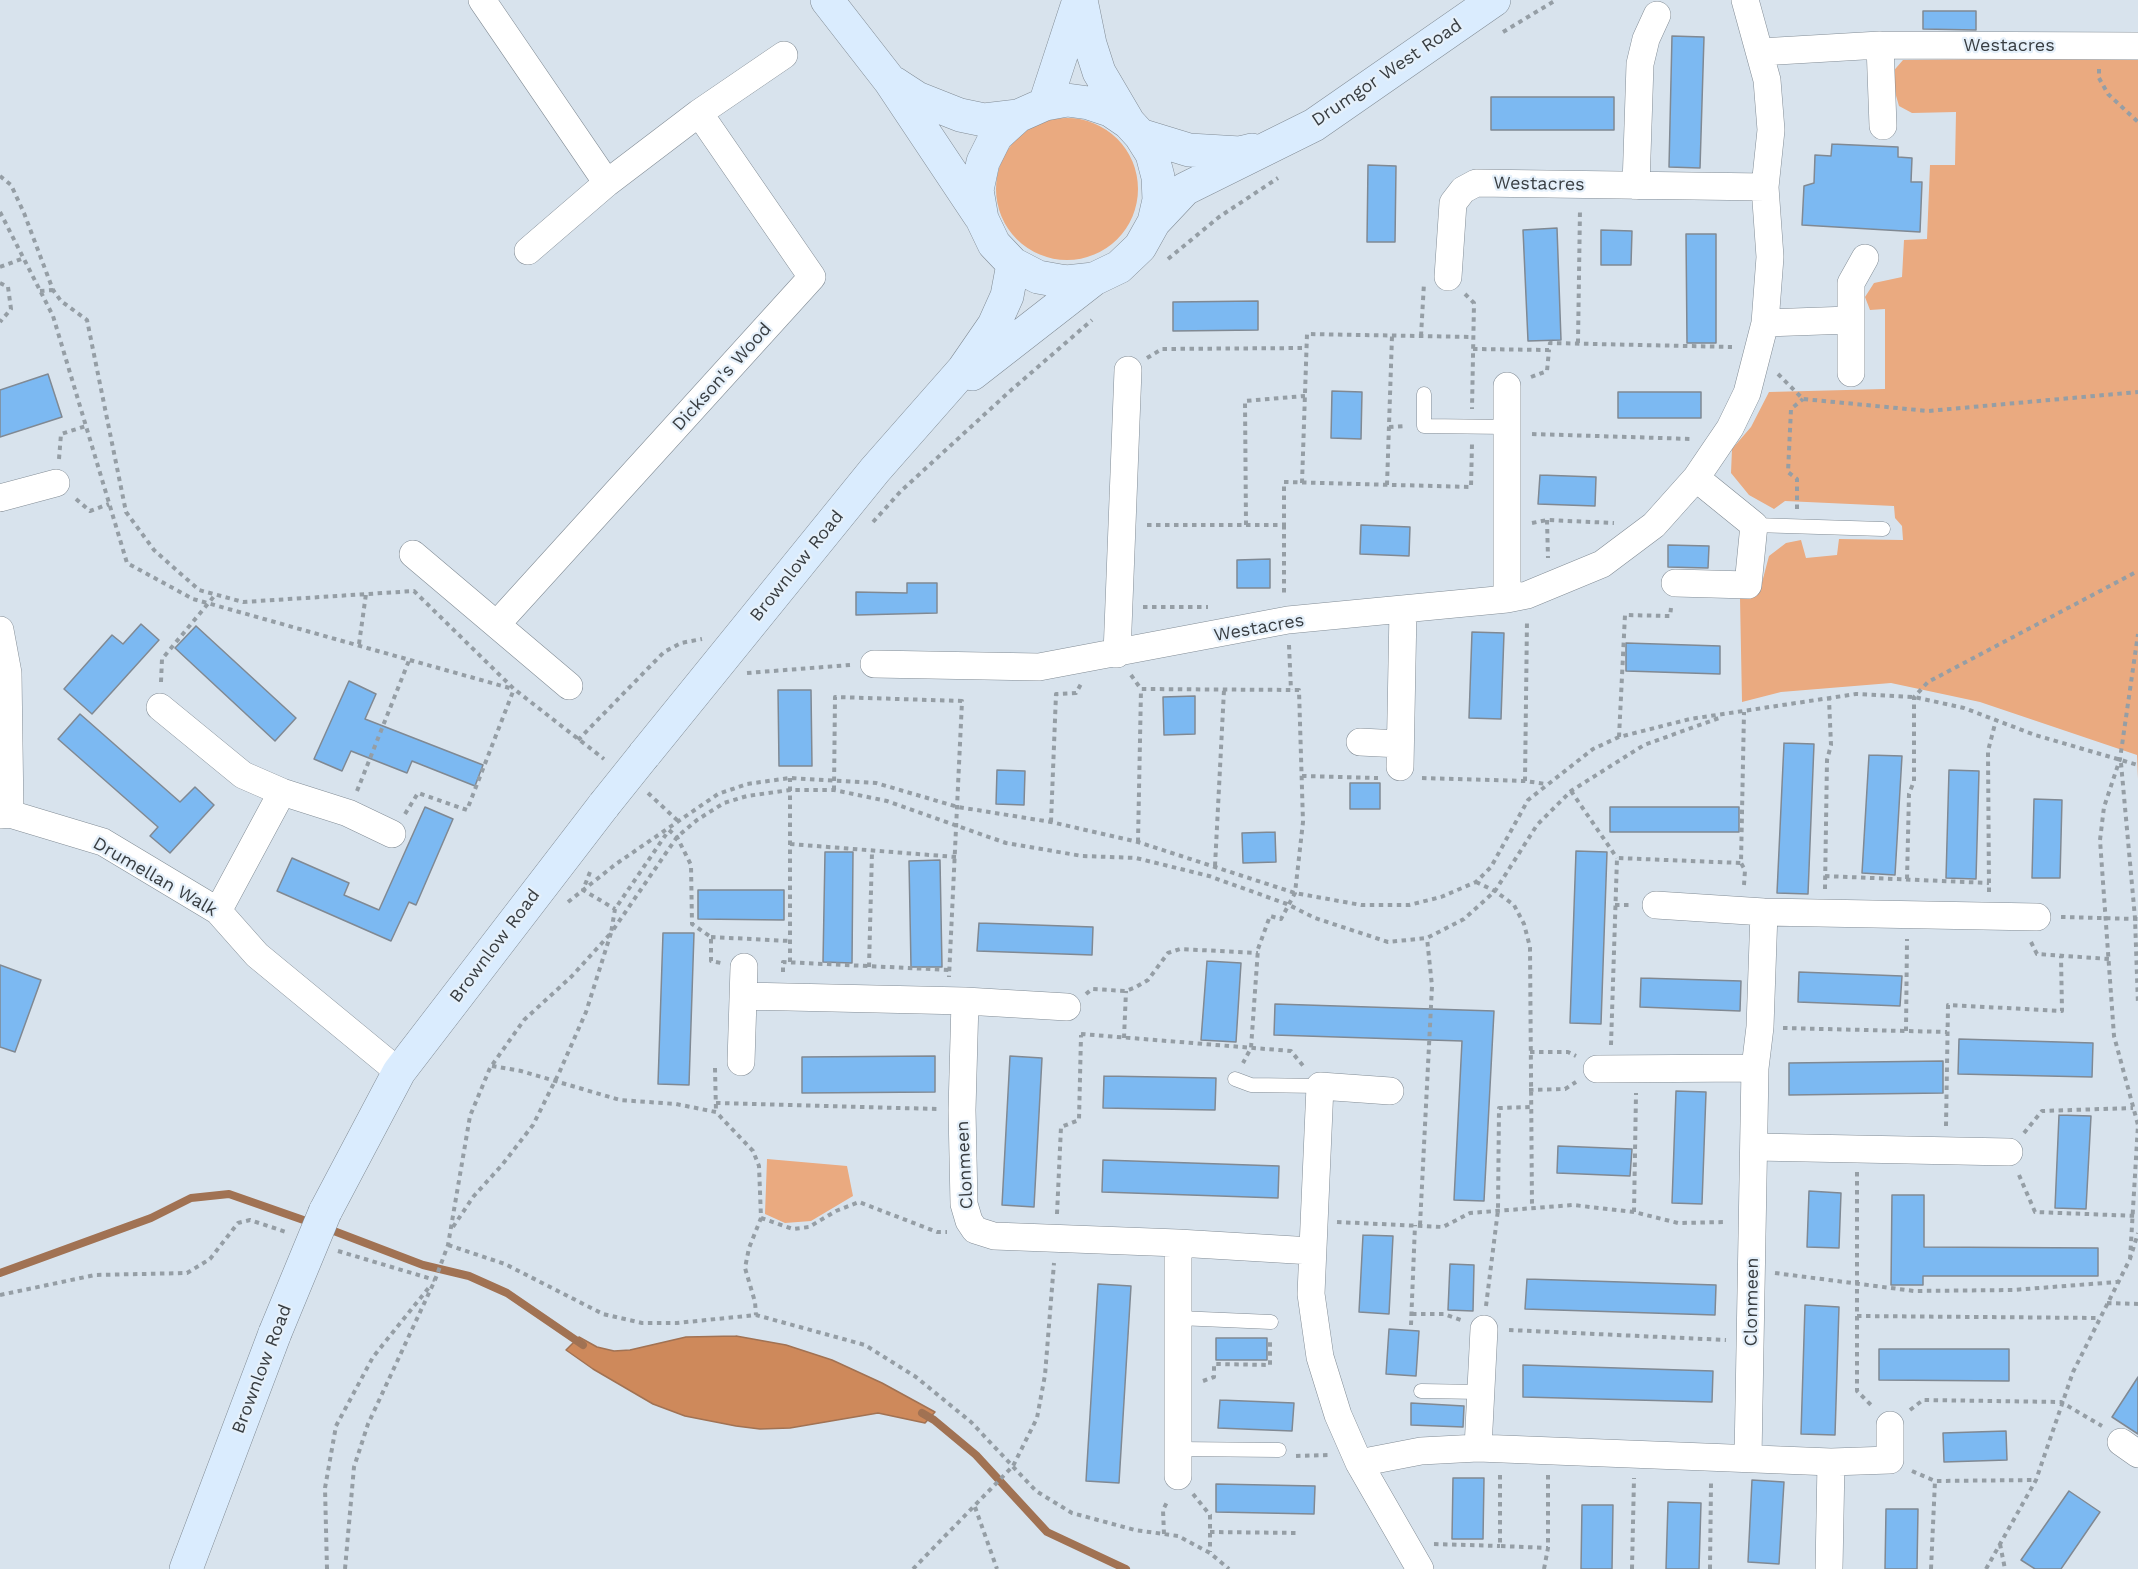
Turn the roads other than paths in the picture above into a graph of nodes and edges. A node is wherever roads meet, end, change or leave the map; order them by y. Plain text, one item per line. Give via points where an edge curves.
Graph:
1 (482, 0) edge
2 (827, 0) edge
3 (1080, 0) edge
4 (1494, 0) edge
5 (1745, 0) edge
6 (1657, 15) dead end
7 (1880, 45) junction
8 (2138, 46) edge
9 (1760, 52) junction
10 (784, 55) dead end
11 (890, 81) junction
12 (1031, 110) junction
13 (699, 113) junction
14 (1883, 126) dead end
15 (1134, 129) junction
16 (1282, 157) junction
17 (607, 183) junction
18 (1636, 186) junction
19 (1765, 187) junction
20 (982, 219) junction
21 (1154, 222) junction
22 (528, 252) dead end
23 (1865, 258) dead end
24 (1013, 264) junction
25 (1448, 277) road end
26 (1094, 279) junction
27 (1850, 320) junction
28 (1765, 323) junction
29 (1128, 370) road end
30 (1851, 373) dead end
31 (1507, 386) road end
32 (1424, 394) dead end
33 (935, 403) junction
34 (1507, 430) junction
35 (1696, 478) junction
36 (56, 483) road end
37 (0, 498) edge
38 (1754, 525) junction
39 (1883, 529) dead end
40 (412, 554) dead end
41 (1675, 583) road end
42 (1527, 593) junction
43 (1403, 610) junction
44 (497, 624) junction
45 (0, 630) edge
46 (1107, 656) junction
47 (874, 664) road end
48 (569, 686) dead end
49 (160, 706) road end
50 (1360, 742) dead end
51 (282, 792) junction
52 (5, 815) edge
53 (392, 834) road end
54 (1656, 905) dead end
55 (218, 911) junction
56 (1753, 911) junction
57 (2028, 917) road end
58 (744, 967) road end
59 (744, 996) junction
60 (956, 1001) junction
61 (1067, 1007) road end
62 (741, 1062) road end
63 (1755, 1068) junction
64 (1597, 1069) road end
65 (399, 1072) junction
66 (1235, 1079) dead end
67 (1320, 1086) junction
68 (1390, 1091) dead end
69 (1755, 1147) junction
70 (2008, 1152) road end
71 (1178, 1243) junction
72 (1312, 1251) junction
73 (1178, 1318) junction
74 (1270, 1322) road end
75 (1484, 1329) road end
76 (1421, 1391) dead end
77 (1480, 1392) junction
78 (1890, 1425) road end
79 (1489, 1448) junction
80 (1178, 1449) junction
81 (1279, 1450) road end
82 (1357, 1458) junction
83 (1748, 1458) junction
84 (1831, 1462) junction
85 (1178, 1476) road end
86 (1423, 1556) edge
87 (186, 1569) edge
88 (1829, 1569) edge

1 - 17 street
2 - 11 main road
3 - 12 main road
3 - 15 main road via 1099,72
4 - 16 main road, Drumgor West Road via 1314,125
5 - 9 street, Westacres
6 - 18 street via 1640,64
7 - 8 street, Westacres
7 - 9 street, Westacres
7 - 14 street
9 - 19 street, Westacres via 1767,80 1771,130
10 - 13 street
11 - 12 main road via 917,98 984,120
11 - 20 main road
12 - 15 main road via 1067,100 1089,103 1110,110
12 - 20 main road via 996,136 982,162 977,190
13 - 17 street
13 - 44 street, Dickson's Wood via 812,277
15 - 16 main road, Drumgor West Road via 1163,144 1189,150
15 - 21 main road via 1152,154 1158,177 1159,200
16 - 21 main road, Drumgor West Road via 1185,189
17 - 22 street
18 - 19 street, Westacres
18 - 25 street, Westacres via 1476,183 1452,203
19 - 28 street, Westacres via 1770,257
20 - 24 main road via 994,244
21 - 26 main road via 1140,247 1119,267
23 - 27 street via 1851,283
24 - 26 main road via 1038,277 1066,282
24 - 33 main road, Brownlow Road via 1007,296 994,325
26 - 33 main road, Brownlow Road
27 - 28 street
27 - 30 street
28 - 35 street, Westacres via 1747,393 1730,428
29 - 46 street via 1122,525
31 - 34 street
32 - 34 lane via 1424,426
33 - 65 main road, Brownlow Road, bridge via 875,470 708,675 642,770 604,805
34 - 42 street via 1507,527
35 - 38 street
35 - 42 street, Westacres via 1654,525 1602,564
36 - 37 street
38 - 39 lane
38 - 41 street via 1748,585
40 - 44 street
42 - 43 street, Westacres
43 - 46 street, Westacres via 1288,620
43 - 50 street via 1400,755
44 - 48 street
45 - 52 street via 8,673
46 - 47 street, Westacres via 1039,667
49 - 51 street via 243,775
51 - 53 street via 348,813
51 - 55 street
52 - 55 street, Drumellan Walk via 103,842
54 - 56 street
55 - 65 street, Drumellan Walk via 257,955
56 - 57 street
56 - 63 street, Clonmeen via 1760,1028
58 - 59 street
59 - 60 street
59 - 62 street
60 - 61 street
60 - 71 street, Clonmeen via 964,1204 975,1230 994,1236
63 - 64 street
63 - 69 street, Clonmeen
65 - 87 main road, Brownlow Road, bridge via 325,1212
66 - 67 lane via 1251,1085
67 - 68 street
67 - 72 street
69 - 70 street
69 - 83 street, Clonmeen
71 - 72 street, Clonmeen
71 - 73 street
72 - 82 street via 1311,1294 1320,1357 1338,1415
73 - 74 lane
73 - 80 street
75 - 77 street
76 - 77 lane
77 - 79 street
78 - 84 street via 1890,1460
79 - 82 street
79 - 83 street
80 - 81 lane
80 - 85 street
82 - 86 street
83 - 84 street
84 - 88 street

